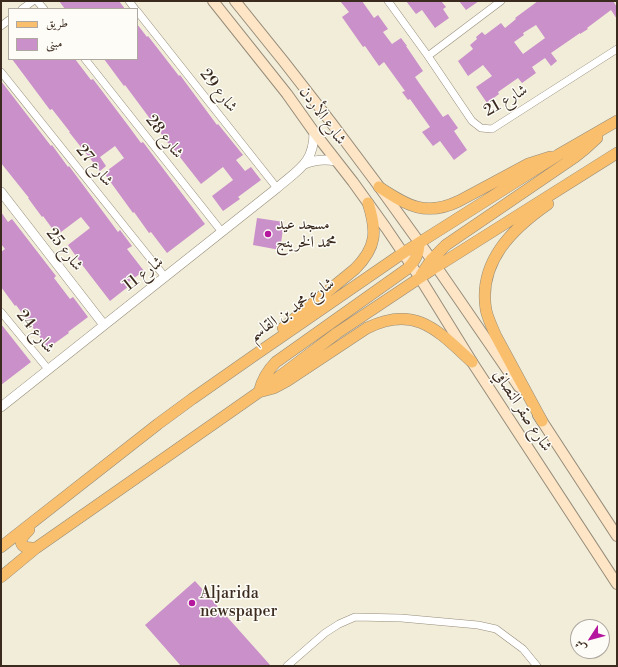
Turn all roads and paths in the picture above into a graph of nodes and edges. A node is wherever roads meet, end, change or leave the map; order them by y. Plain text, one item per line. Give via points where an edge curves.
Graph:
1 (33, 1) edge
2 (212, 1) edge
3 (235, 1) edge
4 (388, 1) edge
5 (501, 1) edge
6 (23, 8) edge
7 (138, 13) edge
8 (617, 48) edge
9 (428, 56) junction
10 (281, 58) junction
11 (86, 60) edge
12 (267, 68) junction
13 (1, 72) edge
14 (301, 84) junction
15 (288, 94) junction
16 (617, 121) edge
17 (602, 131) junction
18 (314, 132) junction
19 (616, 153) edge
20 (558, 155) junction
21 (336, 161) junction
22 (305, 164) junction
23 (380, 187) junction
24 (277, 188) junction
25 (1, 192) edge
26 (368, 203) junction
27 (222, 232) junction
28 (420, 242) junction
29 (403, 253) junction
30 (434, 263) junction
31 (411, 265) junction
32 (164, 277) junction
33 (420, 278) junction
34 (1, 312) edge
35 (104, 325) junction
36 (252, 357) junction
37 (472, 362) junction
38 (48, 369) junction
39 (259, 392) junction
40 (1, 407) edge
41 (542, 421) junction
42 (158, 424) junction
43 (617, 536) edge
44 (1, 547) edge
45 (36, 548) junction
46 (1, 576) edge
47 (617, 584) edge
48 (287, 666) edge
49 (537, 666) edge

1 - 6 street
2 - 12 main road, شارع الأردن
3 - 10 main road, شارع الأردن
4 - 9 street, شارع 21
5 - 9 street
7 - 24 street, شارع 29
8 - 9 street, شارع 21 via 492,129 481,128 472,121
10 - 12 main road via 277,67
10 - 14 main road, شارع الأردن
11 - 27 street, شارع 28
12 - 15 main road, شارع الأردن
13 - 32 street, شارع 27
14 - 15 main road via 297,82 289,86
14 - 23 main road, شارع الأردن
15 - 18 main road, شارع الأردن
16 - 17 main road, شارع محمد بن القاسم
17 - 20 main road, شارع محمد بن القاسم
17 - 30 main road via 585,150 450,242 441,250
18 - 21 main road, شارع الأردن
18 - 22 street, شارع 11 via 312,149
19 - 30 main road
19 - 41 main road via 518,228 495,256 488,276 485,297 490,322
20 - 23 main road via 528,164 441,208 422,208 404,203
20 - 28 main road, شارع محمد بن القاسم
21 - 22 street, شارع 11 via 320,159
21 - 26 main road, شارع الأردن
22 - 24 street, شارع 11
23 - 28 main road, شارع الأردن
24 - 27 street, شارع 11
25 - 35 street, شارع 25
26 - 29 main road, شارع الأردن
26 - 36 main road via 373,218 373,237 362,262
27 - 32 street, شارع 11
28 - 29 main road, شارع محمد بن القاسم
28 - 30 main road, شارع صقر النصافي
28 - 31 main road via 419,251
29 - 31 main road, شارع صقر النصافي
29 - 36 main road, شارع محمد بن القاسم
30 - 33 main road
30 - 41 main road, شارع صقر النصافي
31 - 33 main road, شارع صقر النصافي
31 - 39 main road via 276,362 267,373
32 - 35 street, شارع 11
33 - 37 main road, شارع صقر النصافي
33 - 39 main road via 337,333
34 - 38 street, شارع 24
35 - 38 street, شارع 11
36 - 42 main road, شارع محمد بن القاسم
37 - 39 main road via 426,324 414,320 390,320 367,328 280,385
37 - 47 main road, شارع صقر النصافي
38 - 40 street, شارع 11
39 - 45 main road
41 - 43 main road, شارع صقر النصافي
42 - 44 main road, شارع محمد بن القاسم
42 - 45 main road via 148,439 134,452 23,535 23,545
45 - 46 main road
48 - 49 street via 325,632 355,617 401,618 496,629 522,649

